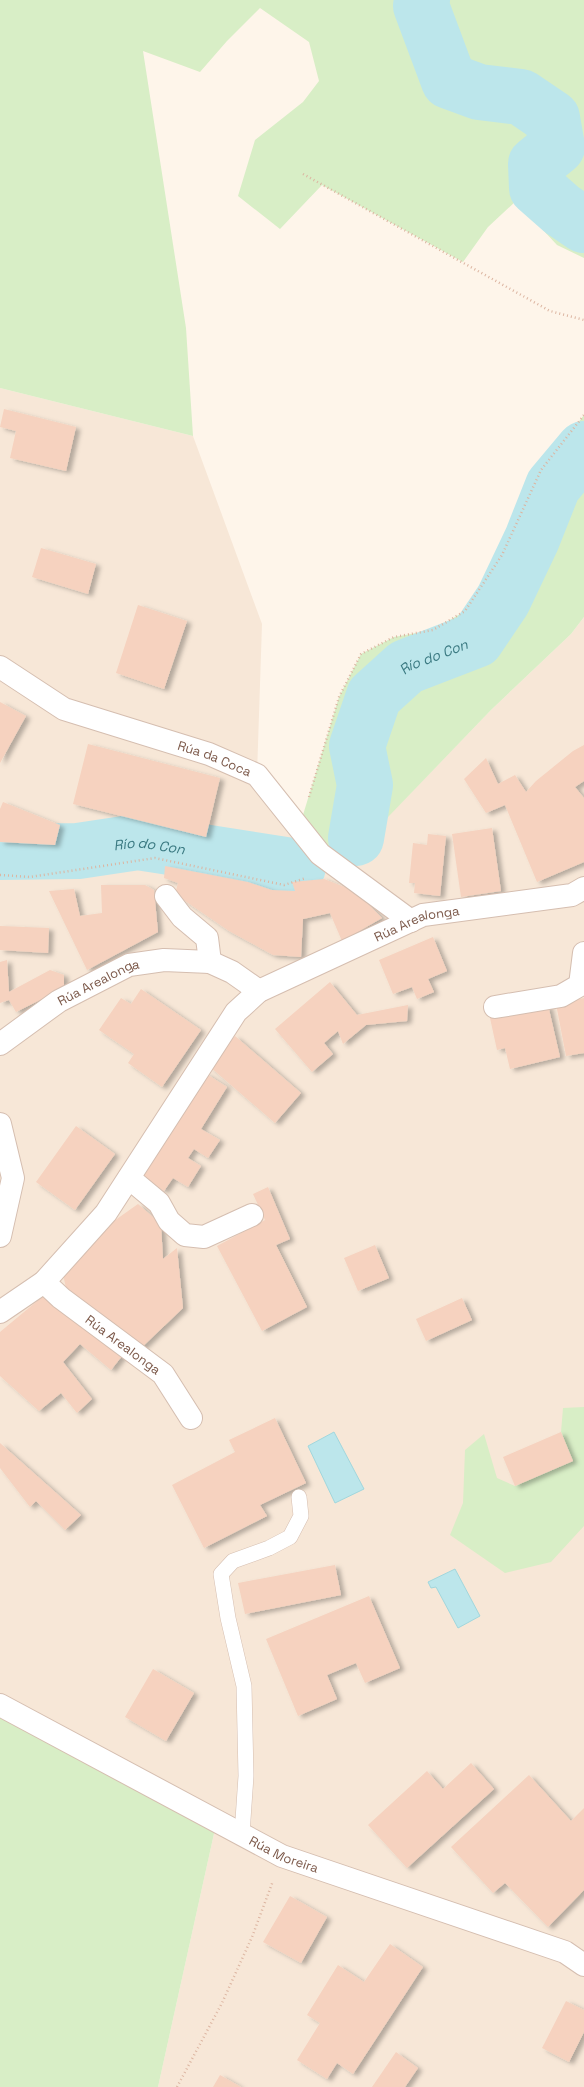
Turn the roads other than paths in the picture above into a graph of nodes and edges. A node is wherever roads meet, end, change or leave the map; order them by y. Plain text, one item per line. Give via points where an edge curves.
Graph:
1 (0, 667) edge
2 (584, 888) edge
3 (166, 896) dead end
4 (411, 921) junction
5 (584, 952) edge
6 (210, 962) junction
7 (259, 991) junction
8 (495, 1007) dead end
9 (0, 1044) edge
10 (0, 1124) edge
11 (129, 1178) junction
12 (252, 1215) dead end
13 (0, 1236) edge
14 (44, 1282) junction
15 (0, 1312) edge
16 (191, 1418) dead end
17 (299, 1497) dead end
18 (0, 1704) edge
19 (242, 1834) junction
20 (584, 1965) edge

1 - 4 street, Rúa da Coca via 64,709 210,754 257,775 320,854
2 - 4 street, Rúa Arealonga via 572,895 424,915
3 - 6 street via 182,917 207,938
4 - 7 street, Rúa Arealonga
5 - 8 street via 580,985 561,996
6 - 7 street, Rúa Arealonga via 232,972
6 - 9 street, Rúa Arealonga via 164,960 129,965 59,1001
7 - 11 street, Rúa Arealonga via 236,1012
10 - 13 street via 13,1178
11 - 12 street via 159,1203 169,1221 185,1235 204,1237
11 - 14 street, Rúa Arealonga via 106,1213
14 - 15 street, Rúa Arealonga
14 - 16 street, Rúa Arealonga via 61,1298 163,1374
17 - 19 lane via 301,1516 290,1537 233,1561 221,1574 244,1686 246,1776
18 - 19 street, Rúa Moreira
19 - 20 street, Rúa Moreira via 282,1856 565,1952

